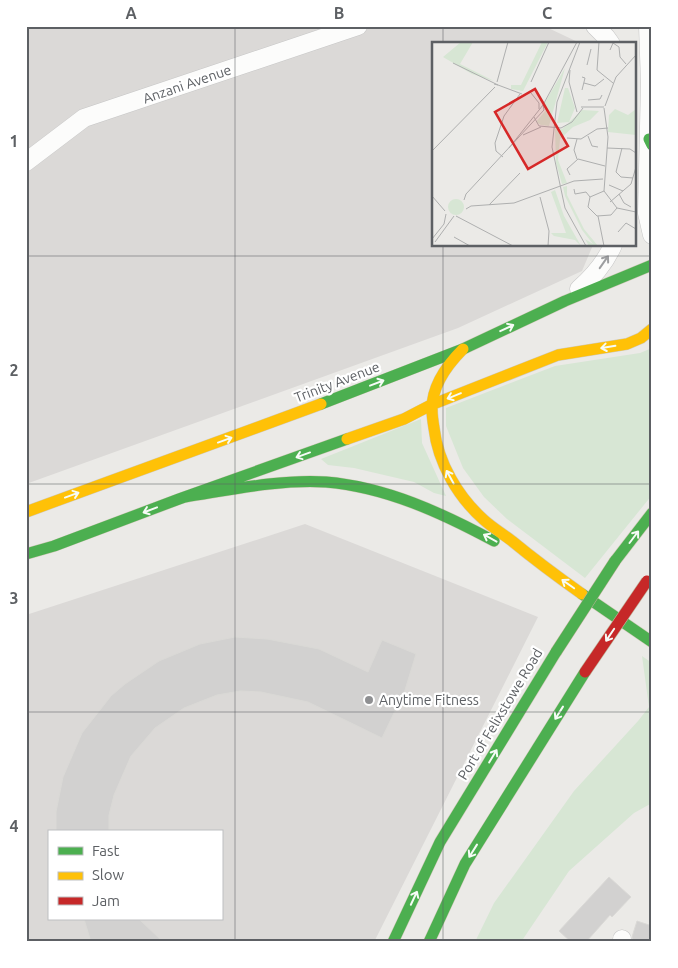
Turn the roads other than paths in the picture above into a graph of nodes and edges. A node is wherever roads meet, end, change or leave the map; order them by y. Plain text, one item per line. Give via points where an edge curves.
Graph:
1 (358, 26) edge
2 (595, 26) edge
3 (648, 26) edge
4 (610, 42) edge
5 (650, 142) edge
6 (26, 162) edge
7 (652, 235) edge
8 (614, 246) edge
9 (652, 265) edge
10 (565, 301) junction
11 (652, 329) edge
12 (463, 349) junction
13 (431, 405) junction
14 (185, 497) junction
15 (26, 512) edge
16 (652, 513) edge
17 (26, 554) edge
18 (548, 570) junction
19 (649, 577) edge
20 (652, 642) edge
21 (393, 942) edge
22 (429, 942) edge

1 - 6 street, Anzani Avenue via 84,118
2 - 4 street
3 - 5 street
5 - 7 street via 647,213
10 -> 8 street via 596,274
9 - 10 main road, Trinity Avenue
12 -> 10 main road, Trinity Avenue
11 -> 13 main road via 628,344 558,355
12 - 13 main road via 446,368
15 -> 12 main road, Trinity Avenue
13 -> 14 main road via 404,419
18 -> 13 main road via 481,516 455,486 437,446
14 -> 17 main road
18 -> 14 main road via 464,524 416,503 362,487 323,482 285,483
21 -> 16 main road, Port of Felixstowe Road, bridge via 440,842 556,652
20 -> 18 main road
19 -> 22 main road, bridge via 585,672 465,864

